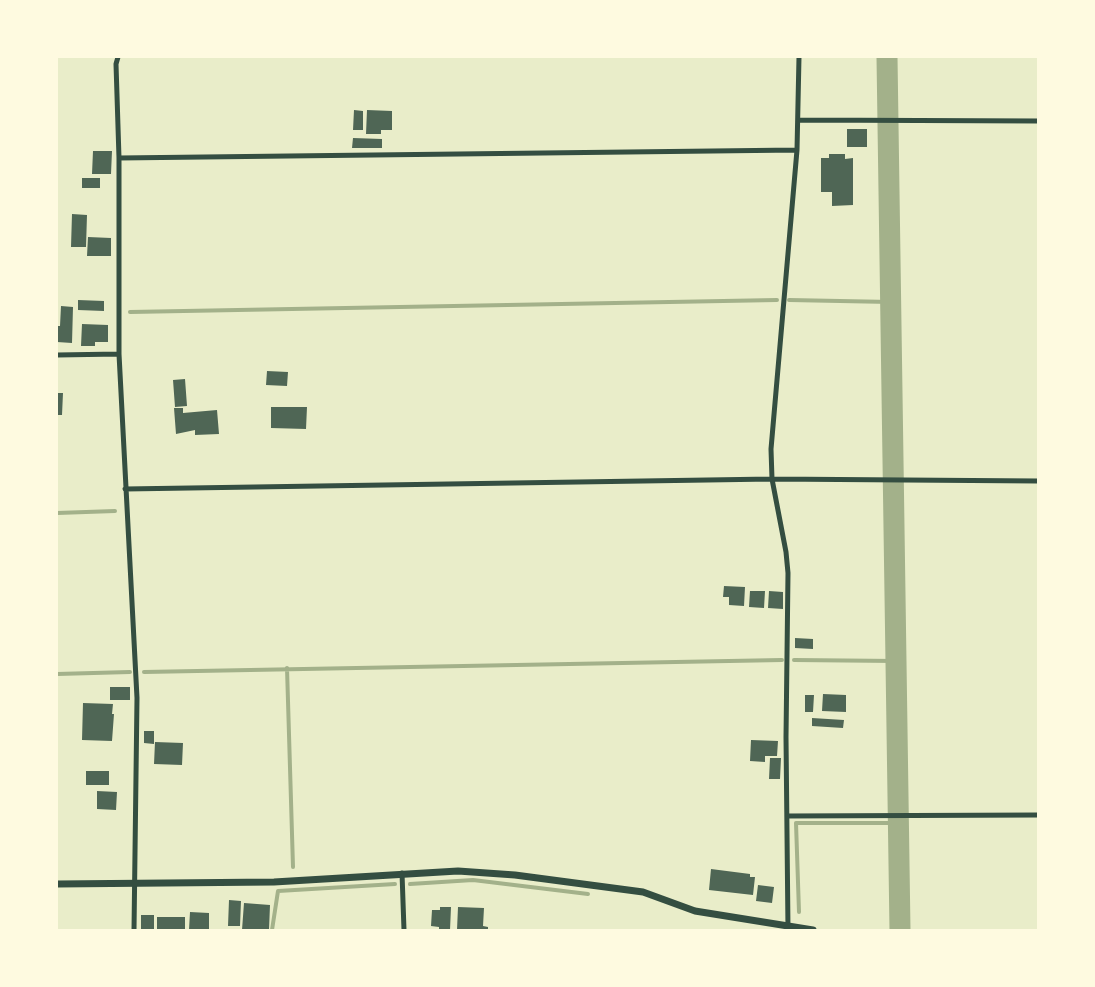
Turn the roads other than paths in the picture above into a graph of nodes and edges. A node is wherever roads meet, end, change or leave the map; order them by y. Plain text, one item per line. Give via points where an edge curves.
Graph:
1 (118, 57) edge
2 (799, 57) edge
3 (799, 120) junction
4 (1038, 121) edge
5 (797, 150) junction
6 (119, 158) junction
7 (119, 354) junction
8 (57, 355) edge
9 (772, 479) junction
10 (1038, 481) edge
11 (125, 489) junction
12 (1038, 815) edge
13 (787, 816) junction
14 (402, 873) junction
15 (57, 884) edge
16 (134, 884) junction
17 (788, 928) edge
18 (134, 930) edge
19 (404, 930) edge
20 (813, 930) edge

1 - 6 street
2 - 3 street
3 - 4 street
3 - 5 street
5 - 6 street
5 - 9 street via 773,415
6 - 7 street
7 - 8 street
7 - 11 street
9 - 10 street
9 - 11 street
9 - 13 street via 788,573
11 - 16 street via 137,698
12 - 13 street
13 - 17 street
14 - 16 street via 274,882
14 - 17 street via 515,874 643,892 695,911
14 - 19 street
15 - 16 street
16 - 18 street
17 - 20 street

